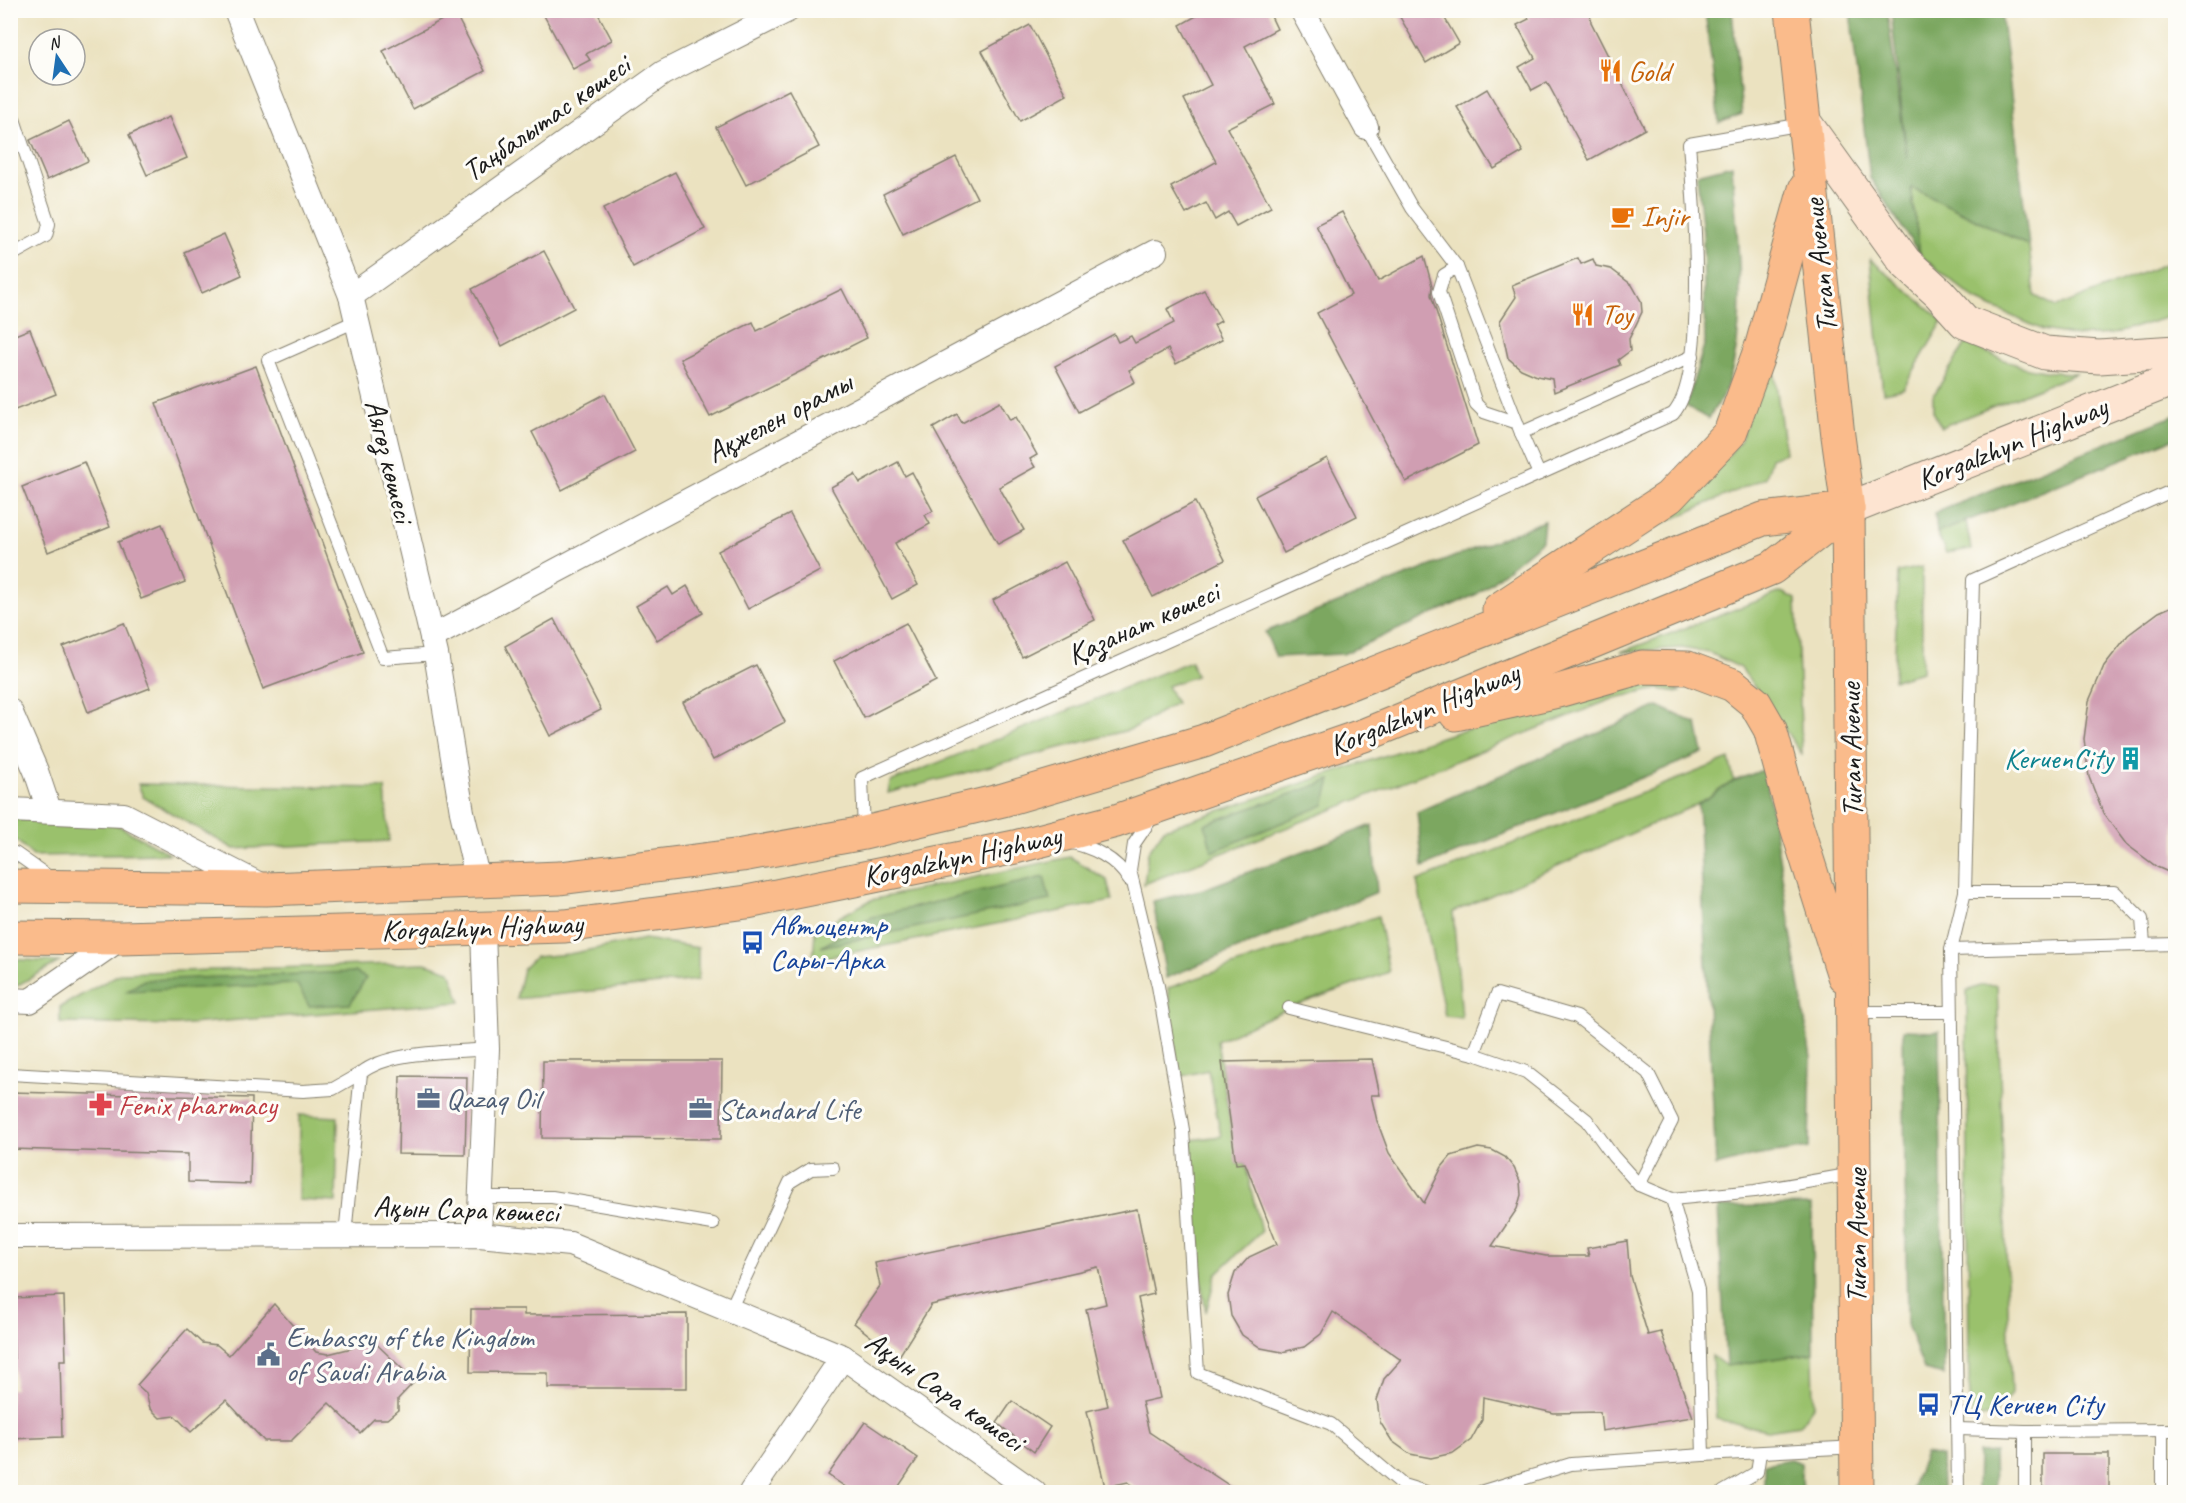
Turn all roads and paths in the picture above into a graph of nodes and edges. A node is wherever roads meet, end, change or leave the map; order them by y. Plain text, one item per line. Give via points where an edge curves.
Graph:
1 (236, 10) edge
2 (788, 10) edge
3 (1302, 10) edge
4 (1792, 10) edge
5 (10, 107) edge
6 (1805, 123) junction
7 (1366, 127) joint
8 (1810, 169) junction
9 (1155, 252) dead end
10 (10, 256) edge
11 (1457, 267) junction
12 (351, 296) junction
13 (356, 321) junction
14 (2175, 352) edge
15 (1693, 356) junction
16 (2175, 378) edge
17 (1519, 428) junction
18 (1539, 474) junction
19 (2175, 489) edge
20 (1848, 509) junction
21 (434, 646) junction
22 (1441, 647) junction
23 (10, 711) edge
24 (1367, 734) junction
25 (1163, 804) junction
26 (10, 810) edge
27 (49, 810) junction
28 (864, 833) junction
29 (1047, 838) junction
30 (10, 853) edge
31 (478, 881) junction
32 (10, 886) edge
33 (63, 886) junction
34 (266, 889) junction
35 (1134, 889) junction
36 (1965, 892) junction
37 (483, 930) junction
38 (10, 938) edge
39 (121, 938) junction
40 (2144, 944) junction
41 (2175, 944) edge
42 (1951, 950) junction
43 (10, 1000) edge
44 (1289, 1008) dead end
45 (1855, 1012) junction
46 (1951, 1012) junction
47 (487, 1049) junction
48 (1474, 1054) junction
49 (360, 1073) junction
50 (10, 1074) edge
51 (833, 1168) dead end
52 (1855, 1174) junction
53 (1639, 1185) junction
54 (480, 1197) junction
55 (1672, 1199) junction
56 (713, 1224) dead end
57 (345, 1235) junction
58 (479, 1235) junction
59 (10, 1236) edge
60 (730, 1310) junction
61 (843, 1357) junction
62 (1958, 1428) junction
63 (2162, 1430) junction
64 (2175, 1430) edge
65 (2025, 1431) junction
66 (1857, 1447) junction
67 (1760, 1453) junction
68 (1703, 1455) junction
69 (751, 1492) edge
70 (1034, 1492) edge
71 (1426, 1492) edge
72 (1480, 1492) edge
73 (1723, 1492) edge
74 (1857, 1492) edge
75 (1958, 1492) edge
76 (2025, 1492) edge
77 (2162, 1492) edge

1 - 12 street, Аягөз көшесі
2 - 12 street, Таңбалытас көшесі via 663,73
3 - 7 street
4 - 6 main road, Turan Avenue
5 - 10 lane via 49,224 46,236
6 - 8 main road, Turan Avenue
6 - 14 main road via 1905,262 1965,322 2045,353 2099,357
6 - 15 lane via 1689,144 1697,233
7 - 11 lane via 1412,208
8 - 20 main road, Turan Avenue
8 - 22 main road via 1762,345 1730,433 1670,497
9 - 21 street, Ақжелен орамы
11 - 17 lane
11 - 17 lane via 1444,275 1439,292 1471,393 1484,412
12 - 13 street, Аягөз көшесі
13 - 21 street, Аягөз көшесі
13 - 21 lane via 268,360 382,658
15 - 17 lane
15 - 18 lane via 1680,403 1673,414
16 - 20 main road, Korgalzhyn Highway
17 - 18 lane
18 - 28 lane, Қазанат көшесі via 862,778
19 - 36 lane via 1973,580
20 - 22 main road, Korgalzhyn Highway via 1762,519
20 - 24 main road, Korgalzhyn Highway via 1772,568
20 - 45 main road, Turan Avenue
21 - 31 street, Аягөз көшесі via 462,812
22 - 28 main road, Korgalzhyn Highway via 1204,741 1003,800
23 - 27 street
24 - 25 main road, Korgalzhyn Highway
24 - 45 main road via 1558,691 1642,667 1688,668 1733,685 1755,703 1770,729
25 - 29 main road, Korgalzhyn Highway via 1116,821
25 - 35 lane via 1134,844 1130,870
26 - 27 street
27 - 34 street via 124,815
28 - 31 main road, Korgalzhyn Highway via 663,867 560,878
29 - 35 lane via 1102,854 1123,869
29 - 37 main road, Korgalzhyn Highway via 747,902 565,927
30 - 33 lane
31 - 34 main road, Korgalzhyn Highway
31 - 37 main road, Аягөз көшесі
32 - 33 main road, Korgalzhyn Highway
33 - 34 main road, Korgalzhyn Highway
35 - 71 lane via 1158,986 1183,1130 1198,1373 1331,1424 1403,1485
36 - 40 lane via 2115,892 2142,919
36 - 42 lane
37 - 39 main road, Korgalzhyn Highway
37 - 47 street
38 - 39 main road, Korgalzhyn Highway
39 - 43 street via 30,1001
40 - 41 lane
40 - 42 lane
42 - 46 lane
44 - 48 lane
45 - 46 lane
45 - 52 main road, Turan Avenue
46 - 62 lane
47 - 49 lane via 390,1059 373,1063
47 - 54 street
48 - 53 lane via 1526,1072 1587,1120
48 - 53 lane via 1497,994 1577,1017 1648,1073 1672,1121
49 - 50 lane via 333,1089 303,1091
49 - 57 lane
51 - 60 lane via 811,1169 790,1182
52 - 55 lane via 1755,1191
52 - 66 main road, Turan Avenue
53 - 55 lane
54 - 56 lane via 552,1197
54 - 58 street
55 - 68 lane via 1698,1290
57 - 58 street, Ақын Сара көшесі
57 - 59 street, Ақын Сара көшесі
58 - 60 street, Ақын Сара көшесі via 570,1244
60 - 61 street, Ақын Сара көшесі
61 - 69 street
61 - 70 street, Ақын Сара көшесі
62 - 65 lane
62 - 75 lane
63 - 64 lane
63 - 65 lane
63 - 77 lane
65 - 76 lane
66 - 67 lane
66 - 74 main road, Turan Avenue
67 - 68 lane
67 - 73 lane via 1757,1472
68 - 72 lane via 1571,1464

